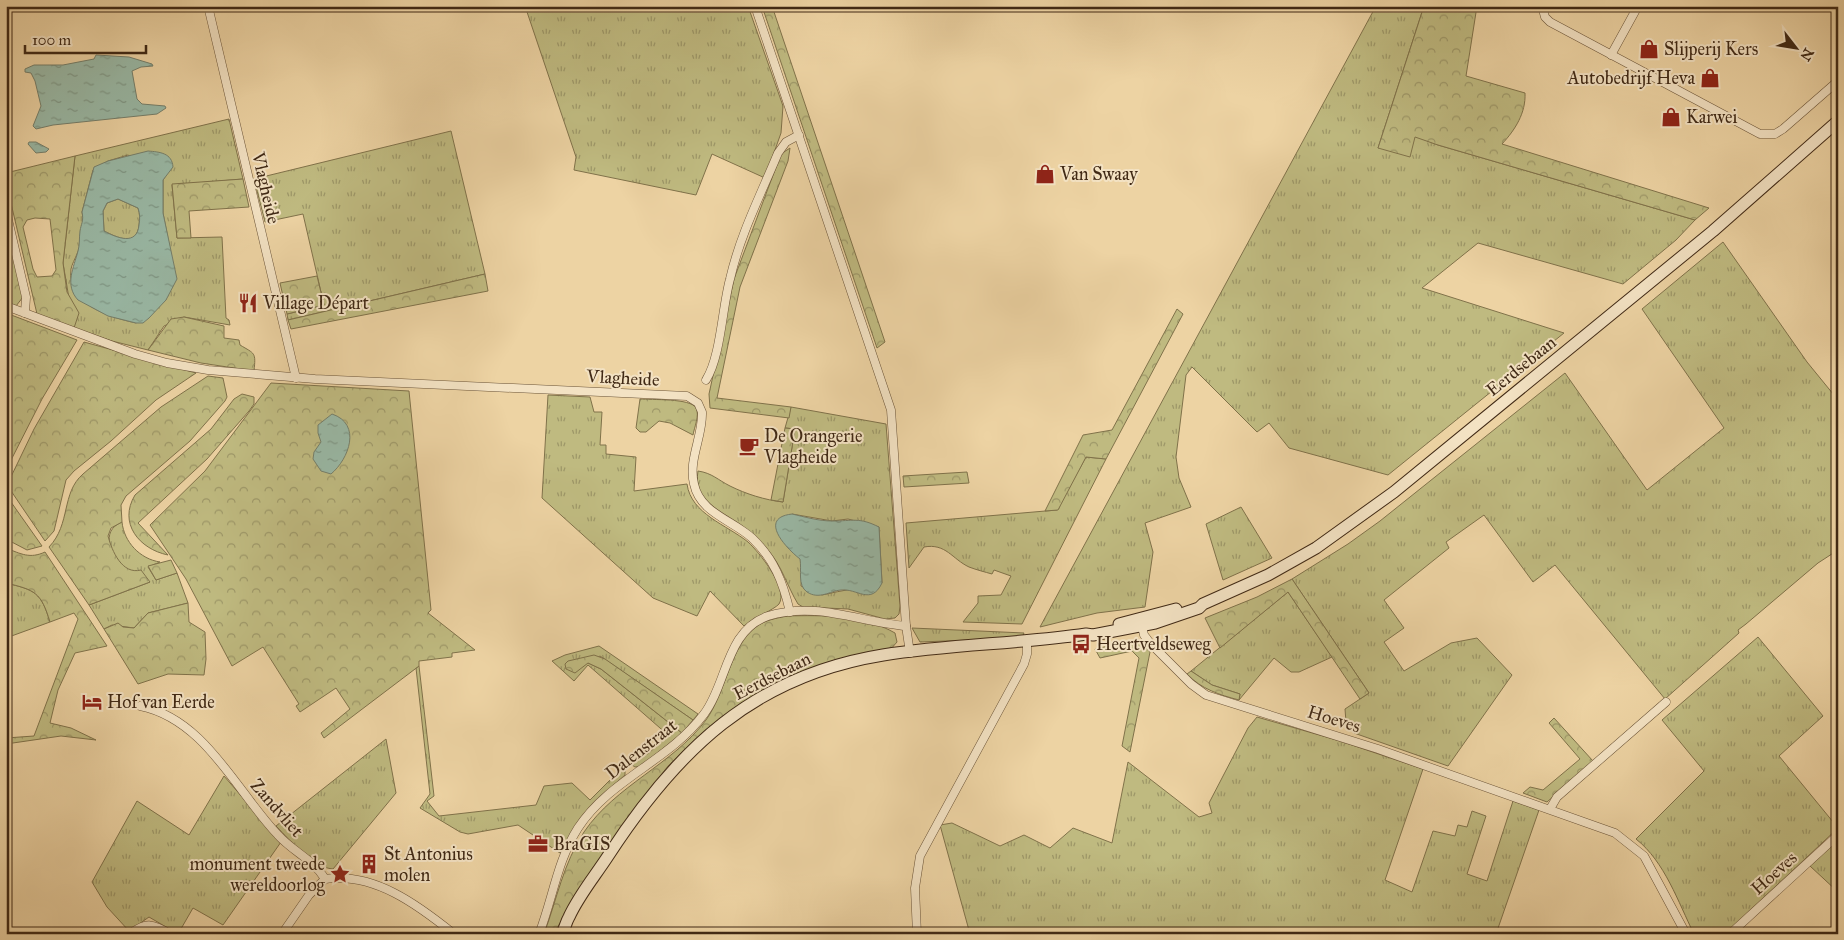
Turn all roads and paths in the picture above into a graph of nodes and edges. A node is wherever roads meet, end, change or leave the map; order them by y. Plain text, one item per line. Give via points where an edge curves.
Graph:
1 (208, 6) edge
2 (755, 6) edge
3 (1542, 6) edge
4 (1638, 6) edge
5 (1611, 55) junction
6 (1838, 81) edge
7 (1838, 121) edge
8 (799, 134) junction
9 (6, 211) edge
10 (6, 306) edge
11 (25, 313) junction
12 (296, 378) junction
13 (706, 380) dead end
14 (790, 612) junction
15 (1141, 623) junction
16 (906, 626) junction
17 (1027, 642) junction
18 (910, 653) junction
19 (1666, 702) dead end
20 (140, 706) dead end
21 (1550, 809) junction
22 (1838, 835) edge
23 (325, 879) junction
24 (569, 917) junction
25 (130, 934) edge
26 (170, 934) edge
27 (282, 934) edge
28 (454, 934) edge
29 (539, 934) edge
30 (554, 934) edge
31 (562, 934) edge
32 (917, 934) edge
33 (1686, 934) edge
34 (1730, 934) edge

1 - 12 street, Vlagheide
2 - 8 street
3 - 5 street via 1550,22
4 - 5 street
5 - 6 street via 1760,134 1775,134 1783,129
7 - 15 main road, Eerdsebaan via 1714,231 1394,492 1316,548 1261,578 1203,604 1197,602
8 - 13 street via 786,142 778,153 741,242 729,280 713,366
8 - 16 street via 891,410
9 - 11 street via 26,297
10 - 11 street, Vlagheide
11 - 12 street, Vlagheide via 167,363
12 - 14 street, Vlagheide via 684,395 698,403 702,412 692,474 698,497 707,508 761,547 782,580
14 - 16 street, Dalenstraat via 835,612
14 - 29 street, Dalenstraat via 768,616 748,628 736,642 713,699 697,723 668,752 627,777 592,810 564,855
15 - 17 main road, Eerdsebaan
15 - 21 street, Hoeves via 1150,643 1206,695 1378,748
16 - 18 street
17 - 18 main road, Eerdsebaan
17 - 32 street via 1024,664 922,852 915,888
18 - 24 main road, Eerdsebaan via 856,661 810,674 767,695 718,727 676,765 652,794
19 - 21 street via 1557,798
20 - 23 street, Zandvliet via 170,718 200,740 273,830 294,851 317,867
21 - 33 street, Hoeves via 1615,833 1631,844 1654,872
22 - 34 street, Hoeves
23 - 27 street via 309,895
23 - 28 street via 357,878 370,882 419,908
24 - 30 main road, Eerdsebaan
24 - 31 main road, Eerdsebaan
25 - 26 street via 145,924

